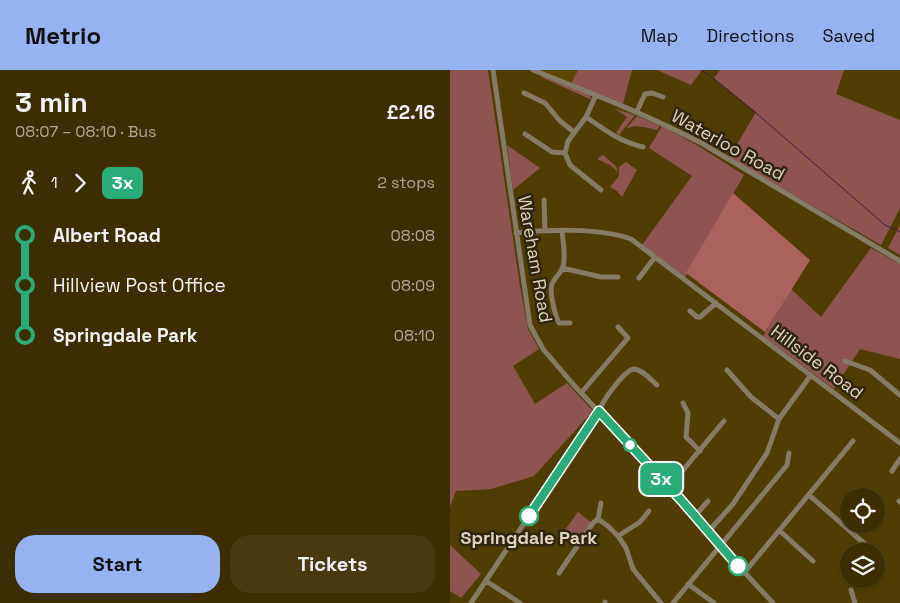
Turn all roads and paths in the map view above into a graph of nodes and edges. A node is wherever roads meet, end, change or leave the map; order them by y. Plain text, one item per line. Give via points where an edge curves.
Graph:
1 (493, 70) edge
2 (533, 70) edge
3 (524, 93) dead end
4 (596, 95) junction
5 (663, 97) dead end
6 (637, 111) junction
7 (586, 117) junction
8 (574, 132) junction
9 (525, 134) dead end
10 (643, 147) dead end
11 (565, 153) junction
12 (601, 190) dead end
13 (544, 200) dead end
14 (545, 230) junction
15 (562, 230) junction
16 (516, 233) junction
17 (656, 257) junction
18 (900, 261) edge
19 (562, 268) junction
20 (618, 277) dead end
21 (639, 278) dead end
22 (716, 303) junction
23 (690, 312) dead end
24 (570, 323) dead end
25 (618, 327) dead end
26 (845, 361) dead end
27 (727, 370) dead end
28 (811, 375) junction
29 (657, 385) dead end
30 (581, 393) junction
31 (900, 395) edge
32 (683, 403) dead end
33 (599, 411) junction
34 (779, 419) junction
35 (724, 424) dead end
36 (853, 441) dead end
37 (900, 443) edge
38 (700, 451) junction
39 (789, 453) dead end
40 (900, 460) edge
41 (892, 471) dead end
42 (669, 487) junction
43 (809, 495) junction
44 (708, 501) dead end
45 (601, 503) dead end
46 (649, 511) dead end
47 (695, 516) junction
48 (598, 519) junction
49 (780, 531) junction
50 (708, 532) junction
51 (618, 536) junction
52 (864, 543) edge
53 (720, 546) junction
54 (813, 561) dead end
55 (559, 573) dead end
56 (744, 573) junction
57 (486, 581) junction
58 (688, 584) junction
59 (852, 590) dead end
60 (472, 603) edge
61 (520, 603) edge
62 (661, 603) edge
63 (673, 603) edge
64 (714, 603) edge
65 (773, 603) edge
66 (855, 603) edge

1 - 16 street, Wareham Road
2 - 4 street, Waterloo Road
3 - 8 street via 545,103
4 - 6 street, Waterloo Road
4 - 7 street
5 - 6 street via 644,94
6 - 18 street, Waterloo Road via 703,144
7 - 8 street
7 - 10 street via 609,134
8 - 11 street
9 - 11 street via 552,152
11 - 12 street via 570,165
13 - 14 street
14 - 15 street, Hillside Road
14 - 16 street, Hillside Road
15 - 17 street, Hillside Road via 618,234
15 - 19 street
16 - 30 street, Wareham Road via 530,325 543,349
17 - 21 street
17 - 22 street, Hillside Road
19 - 20 street via 601,277
19 - 24 street via 551,289 556,318 559,323
22 - 23 street via 700,317
22 - 28 street, Hillside Road
25 - 30 street via 628,338
26 - 31 street via 870,370
27 - 34 street via 751,397
28 - 34 street
28 - 37 street, Hillside Road
29 - 33 street via 633,369 601,403
30 - 33 street, Wareham Road
32 - 38 street via 688,413 686,437
33 - 42 street, Wareham Road
33 - 57 street
34 - 50 street via 767,453 733,504
35 - 38 street
36 - 43 street
38 - 42 street
39 - 53 street via 787,465
40 - 41 street
42 - 47 street, Wareham Road
43 - 49 street
43 - 52 street
44 - 47 street
45 - 48 street
46 - 51 street via 640,522
47 - 50 street, Wareham Road
48 - 51 street
48 - 55 street
49 - 54 street
49 - 56 street
50 - 53 street, Wareham Road
51 - 62 street via 633,569
53 - 56 street, Wareham Road
53 - 58 street
56 - 65 street, Wareham Road
57 - 60 street
57 - 61 street
58 - 63 street
58 - 64 street
59 - 66 street

